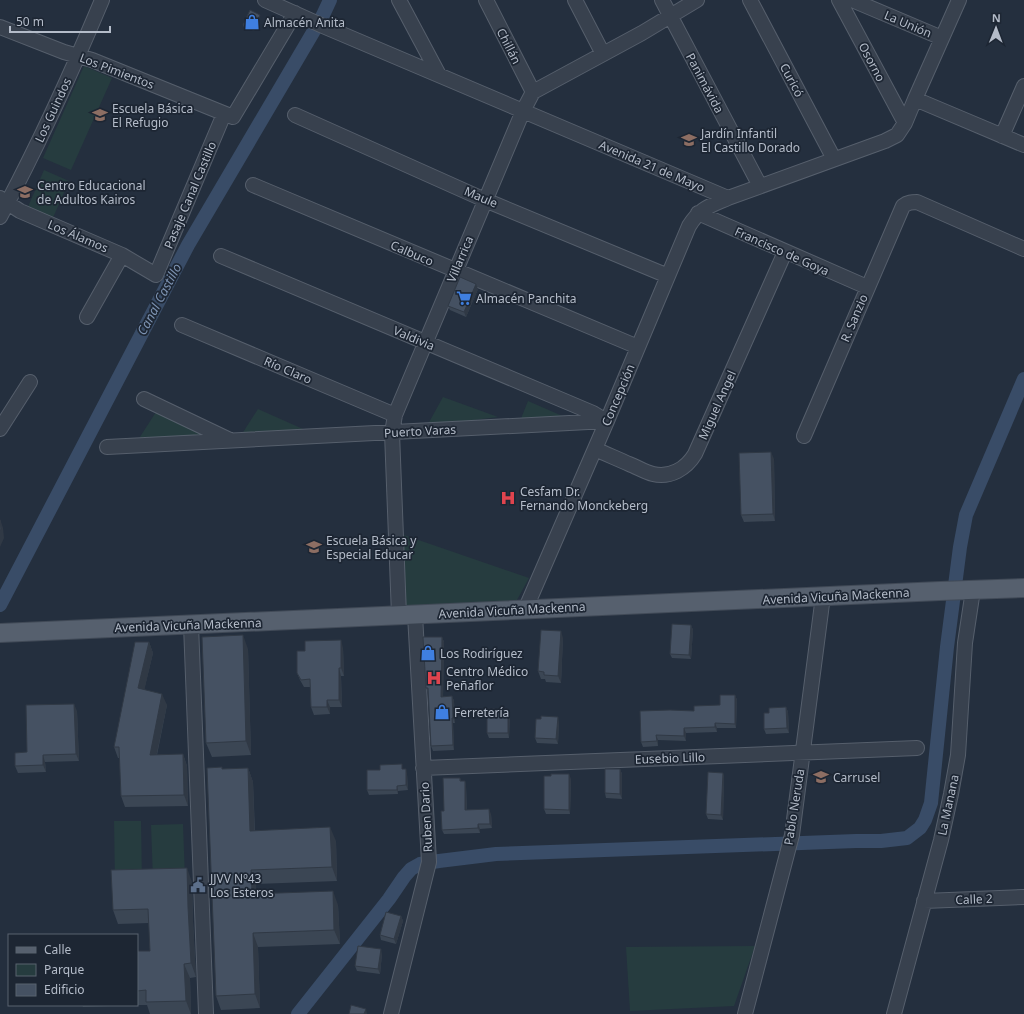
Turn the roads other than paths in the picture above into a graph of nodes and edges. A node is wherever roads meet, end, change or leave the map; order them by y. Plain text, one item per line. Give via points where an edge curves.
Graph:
1 (102, 0) edge
2 (265, 0) edge
3 (400, 0) edge
4 (486, 0) edge
5 (575, 0) edge
6 (662, 0) edge
7 (697, 0) edge
8 (750, 0) edge
9 (839, 0) edge
10 (852, 0) edge
11 (959, 0) edge
12 (301, 16) junction
13 (670, 16) junction
14 (0, 26) edge
15 (942, 38) junction
16 (603, 54) junction
17 (79, 56) junction
18 (439, 75) junction
19 (1024, 86) edge
20 (533, 92) junction
21 (915, 99) junction
22 (523, 111) junction
23 (295, 115) dead end
24 (229, 116) junction
25 (905, 123) junction
26 (1002, 136) junction
27 (1024, 145) edge
28 (834, 160) junction
29 (254, 185) dead end
30 (760, 186) junction
31 (728, 198) junction
32 (4, 200) edge
33 (485, 200) junction
34 (698, 214) junction
35 (0, 217) edge
36 (1024, 249) edge
37 (785, 252) junction
38 (122, 254) junction
39 (221, 256) dead end
40 (455, 271) junction
41 (156, 275) joint
42 (668, 276) junction
43 (867, 287) junction
44 (87, 316) dead end
45 (182, 326) dead end
46 (425, 342) junction
47 (638, 347) junction
48 (30, 382) dead end
49 (144, 399) dead end
50 (395, 415) junction
51 (607, 421) junction
52 (0, 429) edge
53 (392, 433) junction
54 (804, 436) dead end
55 (232, 441) junction
56 (107, 447) dead end
57 (595, 450) junction
58 (1024, 588) edge
59 (972, 590) junction
60 (823, 596) junction
61 (525, 610) junction
62 (407, 615) junction
63 (191, 625) junction
64 (0, 633) edge
65 (917, 748) dead end
66 (802, 753) junction
67 (424, 768) junction
68 (1024, 897) edge
69 (924, 901) junction
70 (206, 1013) edge
71 (391, 1014) edge
72 (745, 1014) edge
73 (894, 1014) edge

1 - 17 street, Los Guindos
2 - 12 street, Avenida 21 de Mayo
3 - 18 street
4 - 20 street, Chillán
5 - 16 street
6 - 13 street, Panimávida
7 - 13 street
8 - 28 street, Curicó
9 - 25 street, Osorno
10 - 15 street, La Unión
11 - 15 street
12 - 18 street, Avenida 21 de Mayo
12 - 24 street, Pasaje Canal Castillo
13 - 16 street
13 - 30 street, Panimávida
14 - 17 street, Los Pimientos
15 - 21 street
16 - 20 street
17 - 24 street, Los Pimientos
17 - 32 street, Los Guindos via 42,133
18 - 22 street, Avenida 21 de Mayo
19 - 26 street
20 - 22 street, Villarrica
21 - 25 street
21 - 26 street
22 - 31 street, Avenida 21 de Mayo
22 - 33 street, Villarrica
23 - 33 street, Maule
24 - 41 street, Pasaje Canal Castillo
25 - 28 street via 891,138
26 - 27 street
28 - 30 street
29 - 40 street, Calbuco
30 - 31 street
31 - 34 street, Concepción
32 - 35 street, Los Guindos
32 - 38 street, Los Álamos via 20,211
33 - 40 street, Villarrica
33 - 42 street, Maule
34 - 37 street, Francisco de Goya
34 - 42 street, Concepción via 689,226
36 - 43 street, R. Sanzio via 918,202 912,202 903,206
37 - 43 street, Francisco de Goya
37 - 57 street, Miguel Angel via 691,460 680,470 659,475
38 - 41 street, Los Álamos
38 - 44 street
39 - 46 street, Valdivia
40 - 46 street, Villarrica
40 - 47 street, Calbuco
42 - 47 street, Concepción
43 - 54 street, R. Sanzio
45 - 50 street, Río Claro
46 - 50 street, Villarrica
46 - 51 street, Valdivia
47 - 51 street, Concepción
48 - 52 street
49 - 55 street, Puerto Varas
50 - 53 street, Villarrica
51 - 53 street, Puerto Varas
51 - 57 street, Concepción
53 - 55 street, Puerto Varas
53 - 62 street, Villarrica
55 - 56 street, Puerto Varas
57 - 61 street, Concepción
58 - 59 main road, Avenida Vicuña Mackenna
59 - 60 main road, Avenida Vicuña Mackenna
59 - 69 street, La Manana via 958,755 941,840
60 - 61 main road, Avenida Vicuña Mackenna
60 - 66 street, Pablo Neruda
61 - 62 main road, Avenida Vicuña Mackenna
62 - 63 main road, Avenida Vicuña Mackenna
62 - 67 street, Ruben Dario
63 - 64 main road, Avenida Vicuña Mackenna
63 - 70 street
65 - 66 street, Eusebio Lillo
66 - 67 street, Eusebio Lillo
66 - 72 street, Pablo Neruda via 792,835
67 - 71 street, Ruben Dario via 428,862
68 - 69 street, Calle 2
69 - 73 street, La Manana

